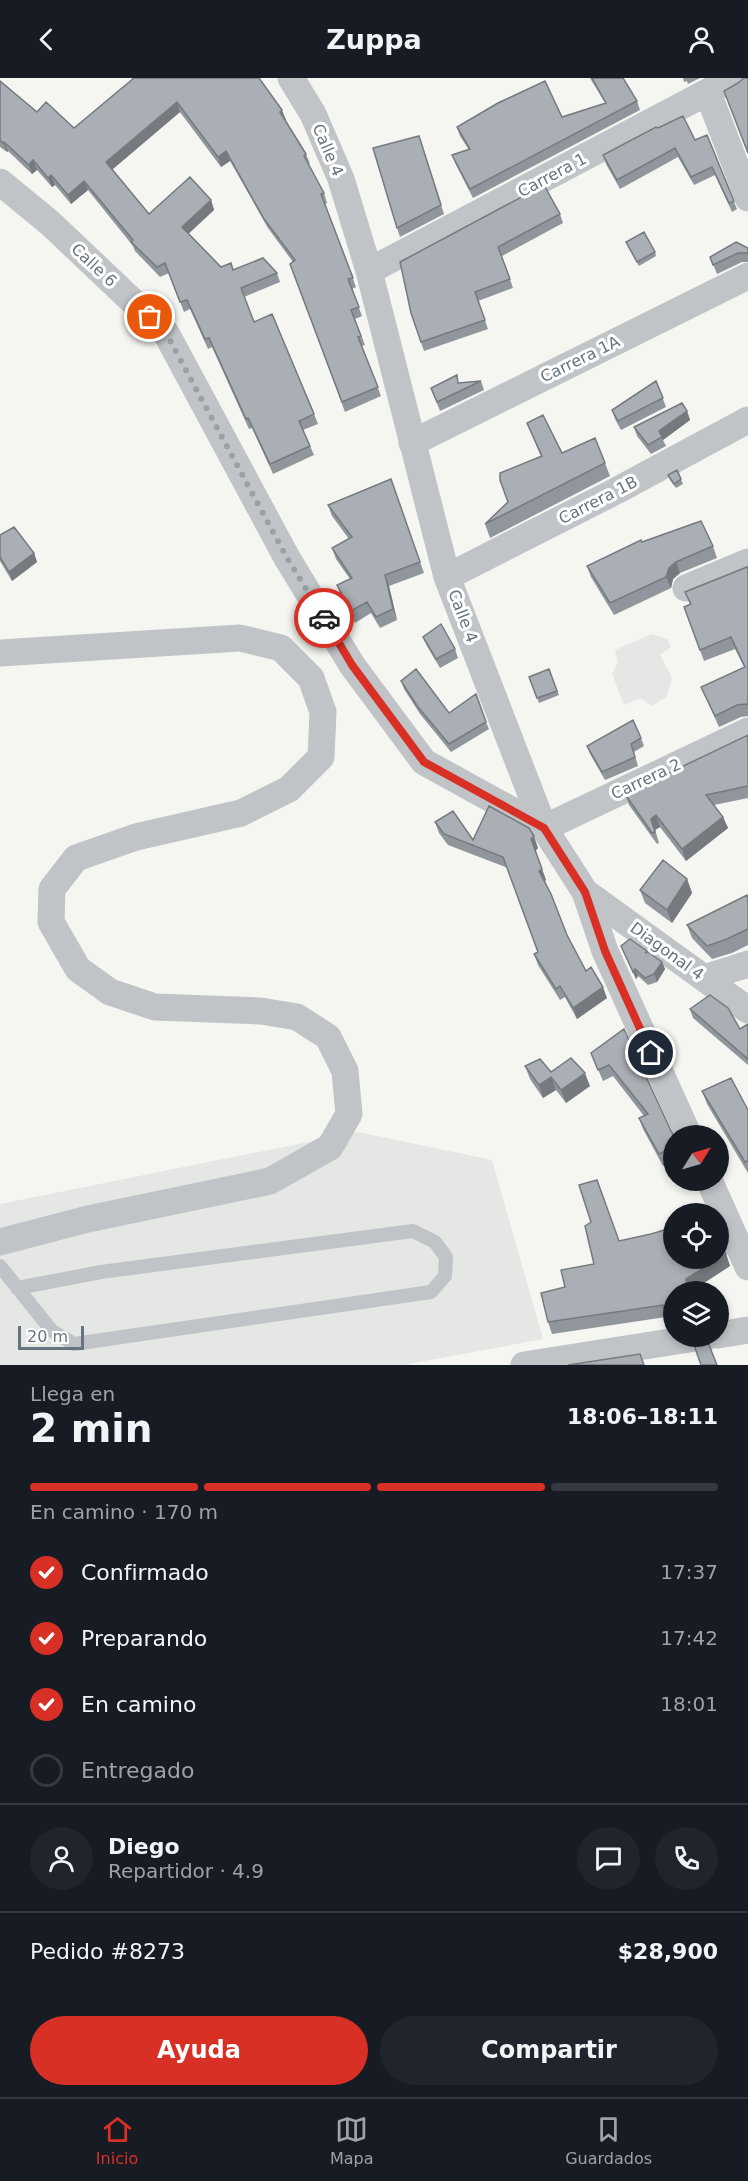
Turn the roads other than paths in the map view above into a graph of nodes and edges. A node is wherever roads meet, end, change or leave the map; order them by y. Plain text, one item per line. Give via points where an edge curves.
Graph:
1 (291, 78) edge
2 (734, 78) edge
3 (708, 93) junction
4 (0, 182) edge
5 (748, 198) edge
6 (369, 271) junction
7 (748, 276) edge
8 (748, 420) edge
9 (412, 442) junction
10 (748, 562) edge
11 (447, 577) junction
12 (686, 588) dead end
13 (0, 653) edge
14 (748, 731) edge
15 (544, 828) junction
16 (585, 892) junction
17 (748, 964) edge
18 (704, 978) junction
19 (748, 1010) edge
20 (684, 1125) edge
21 (714, 1191) edge
22 (0, 1242) edge
23 (0, 1266) edge
24 (748, 1267) edge
25 (17, 1288) junction
26 (748, 1330) edge
27 (729, 1333) edge
28 (663, 1343) edge
29 (524, 1365) edge

1 - 6 street, Calle 4 via 313,114 341,179
2 - 3 street, Carrera 1
3 - 5 street
3 - 6 street, Carrera 1
4 - 15 street, Calle 6 via 50,223 166,333 287,558 352,665 424,762
6 - 9 street, Calle 4
7 - 9 street, Carrera 1A
8 - 11 street, Carrera 1B
9 - 11 street, Calle 4
10 - 12 street
11 - 15 street, Calle 4
13 - 22 street via 240,638 281,648 311,678 323,712 321,757 289,789 241,813 136,837 76,858 52,889 51,922 78,969 110,992 155,1007 261,1011 297,1017 328,1037 345,1071 349,1114 330,1147 270,1181
14 - 15 street, Carrera 2
15 - 16 street, Calle 4
16 - 18 street, Diagonal 4
16 - 20 street, Calle 4 via 605,951
17 - 18 street
18 - 19 street, Diagonal 4
21 - 24 street
23 - 25 lane
25 - 25 lane via 52,1331 74,1344 431,1292 445,1276 446,1257 435,1242 413,1231 101,1272
26 - 27 street
28 - 29 street

